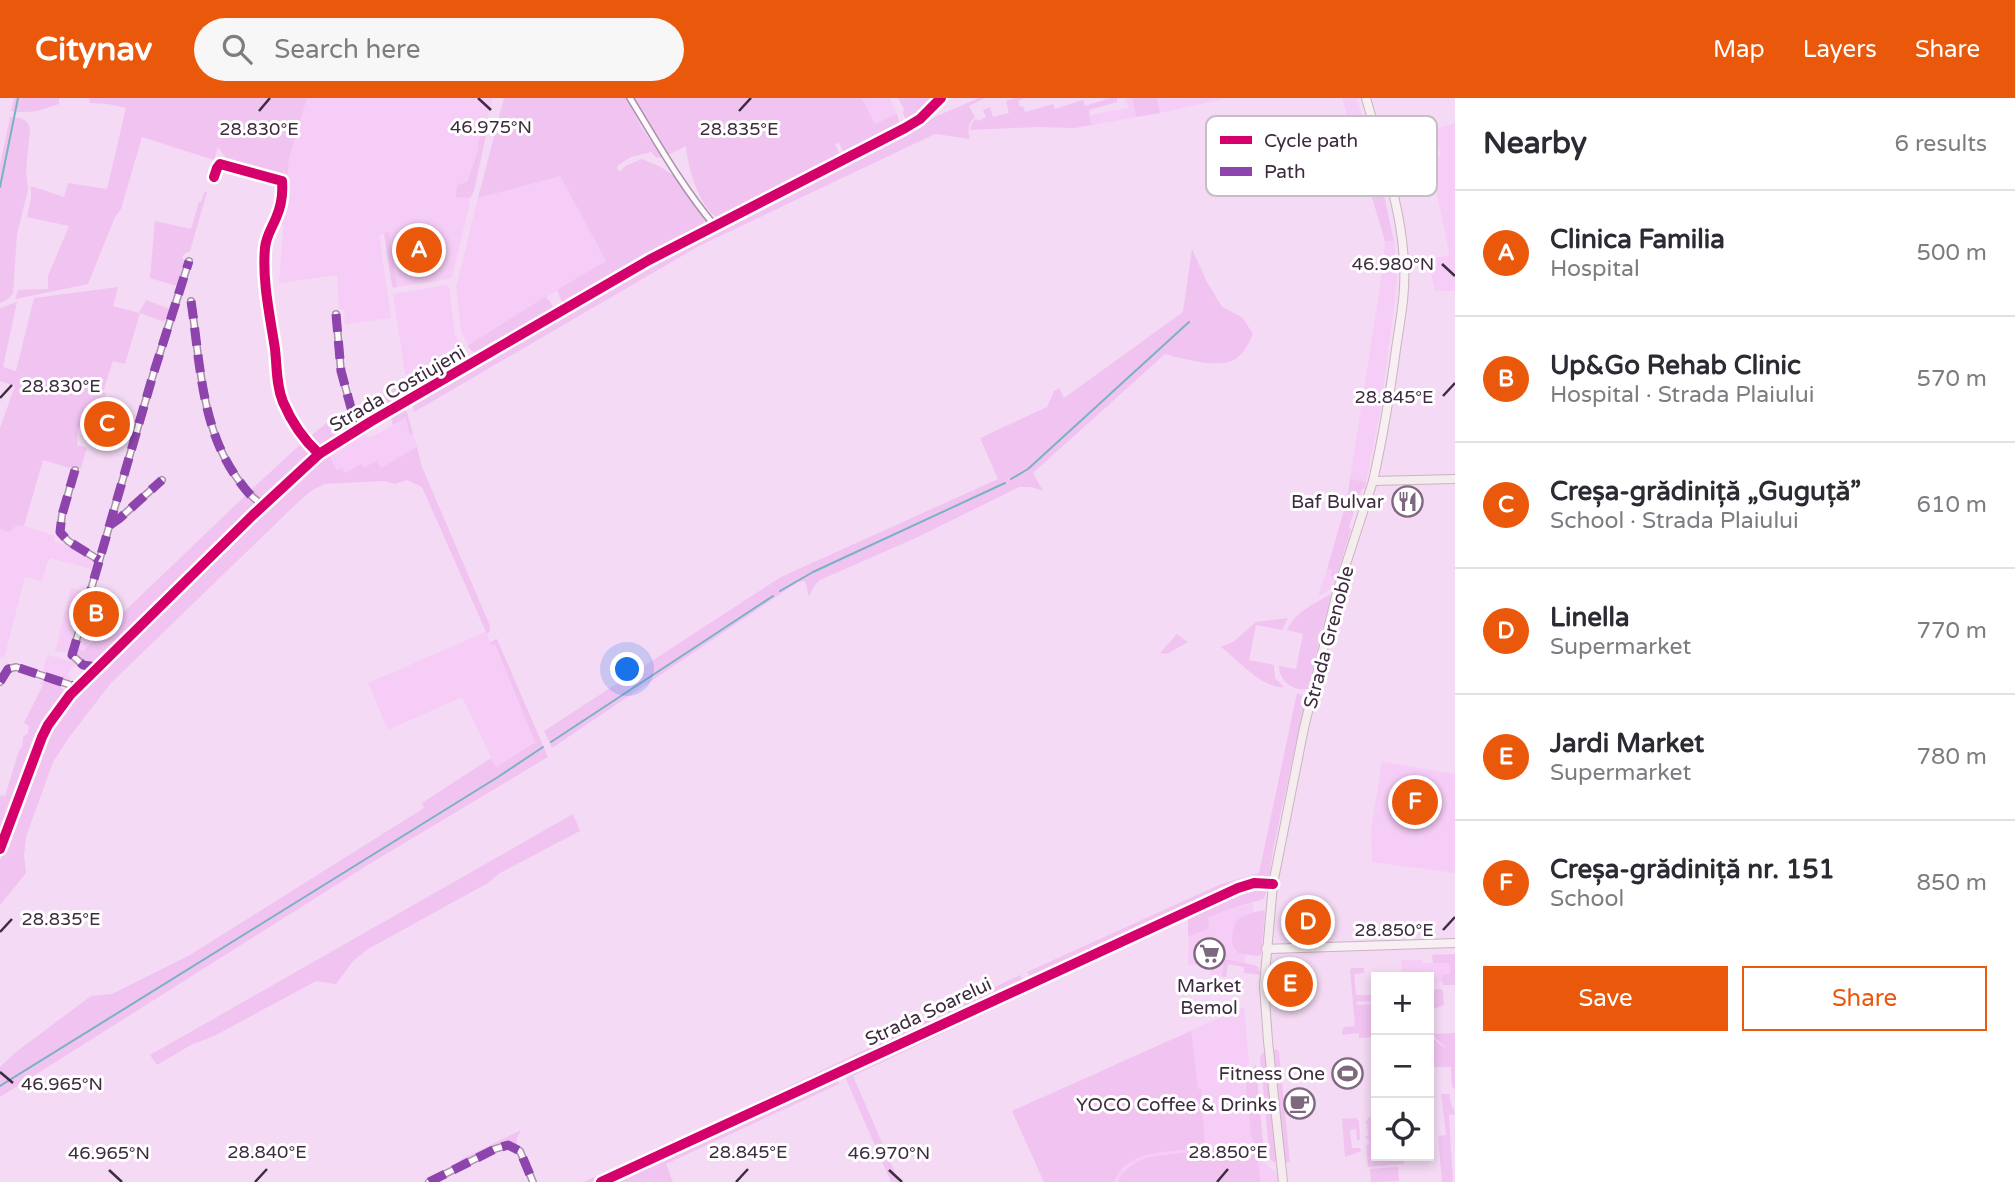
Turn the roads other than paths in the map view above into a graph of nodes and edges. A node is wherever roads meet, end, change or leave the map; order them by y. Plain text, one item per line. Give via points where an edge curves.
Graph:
1 (630, 98) edge
2 (941, 98) edge
3 (1366, 98) edge
4 (1371, 116) edge
5 (214, 177) dead end
6 (1393, 196) edge
7 (715, 226) junction
8 (189, 261) dead end
9 (191, 301) dead end
10 (336, 314) dead end
11 (357, 430) junction
12 (319, 454) junction
13 (75, 470) dead end
14 (162, 480) dead end
15 (1455, 480) edge
16 (1373, 481) junction
17 (264, 505) junction
18 (110, 524) junction
19 (99, 560) junction
20 (97, 667) junction
21 (0, 682) edge
22 (77, 687) junction
23 (0, 849) edge
24 (1273, 884) junction
25 (1455, 943) edge
26 (1266, 948) junction
27 (429, 1182) edge
28 (533, 1182) edge
29 (601, 1182) edge
30 (1283, 1182) edge

1 - 7 street via 667,161
2 - 7 street, Strada Costiujeni via 905,128
3 - 4 main road, Strada Grenoble
5 - 12 street via 220,164 282,181 265,258 277,377 289,413
6 - 16 main road, Strada Grenoble via 1404,286
7 - 11 street, Strada Costiujeni
8 - 18 street
9 - 17 street via 214,433 229,467
10 - 11 street via 341,371
11 - 12 street, Strada Costiujeni
12 - 17 street, Strada Costiujeni
13 - 19 street via 60,532
14 - 18 street
15 - 16 highway
16 - 24 highway, Strada Grenoble via 1337,592
17 - 20 street, Strada Costiujeni
18 - 19 street
19 - 20 street via 72,655 83,665
20 - 22 street, Strada Costiujeni
21 - 22 street via 8,669 16,667
22 - 23 street, Strada Costiujeni via 42,737
24 - 26 highway, Strada Grenoble
24 - 29 street, Strada Soarelui via 1238,888
25 - 26 main road
26 - 30 highway, Strada Grenoble via 1266,1016
27 - 28 street via 508,1145 520,1151

